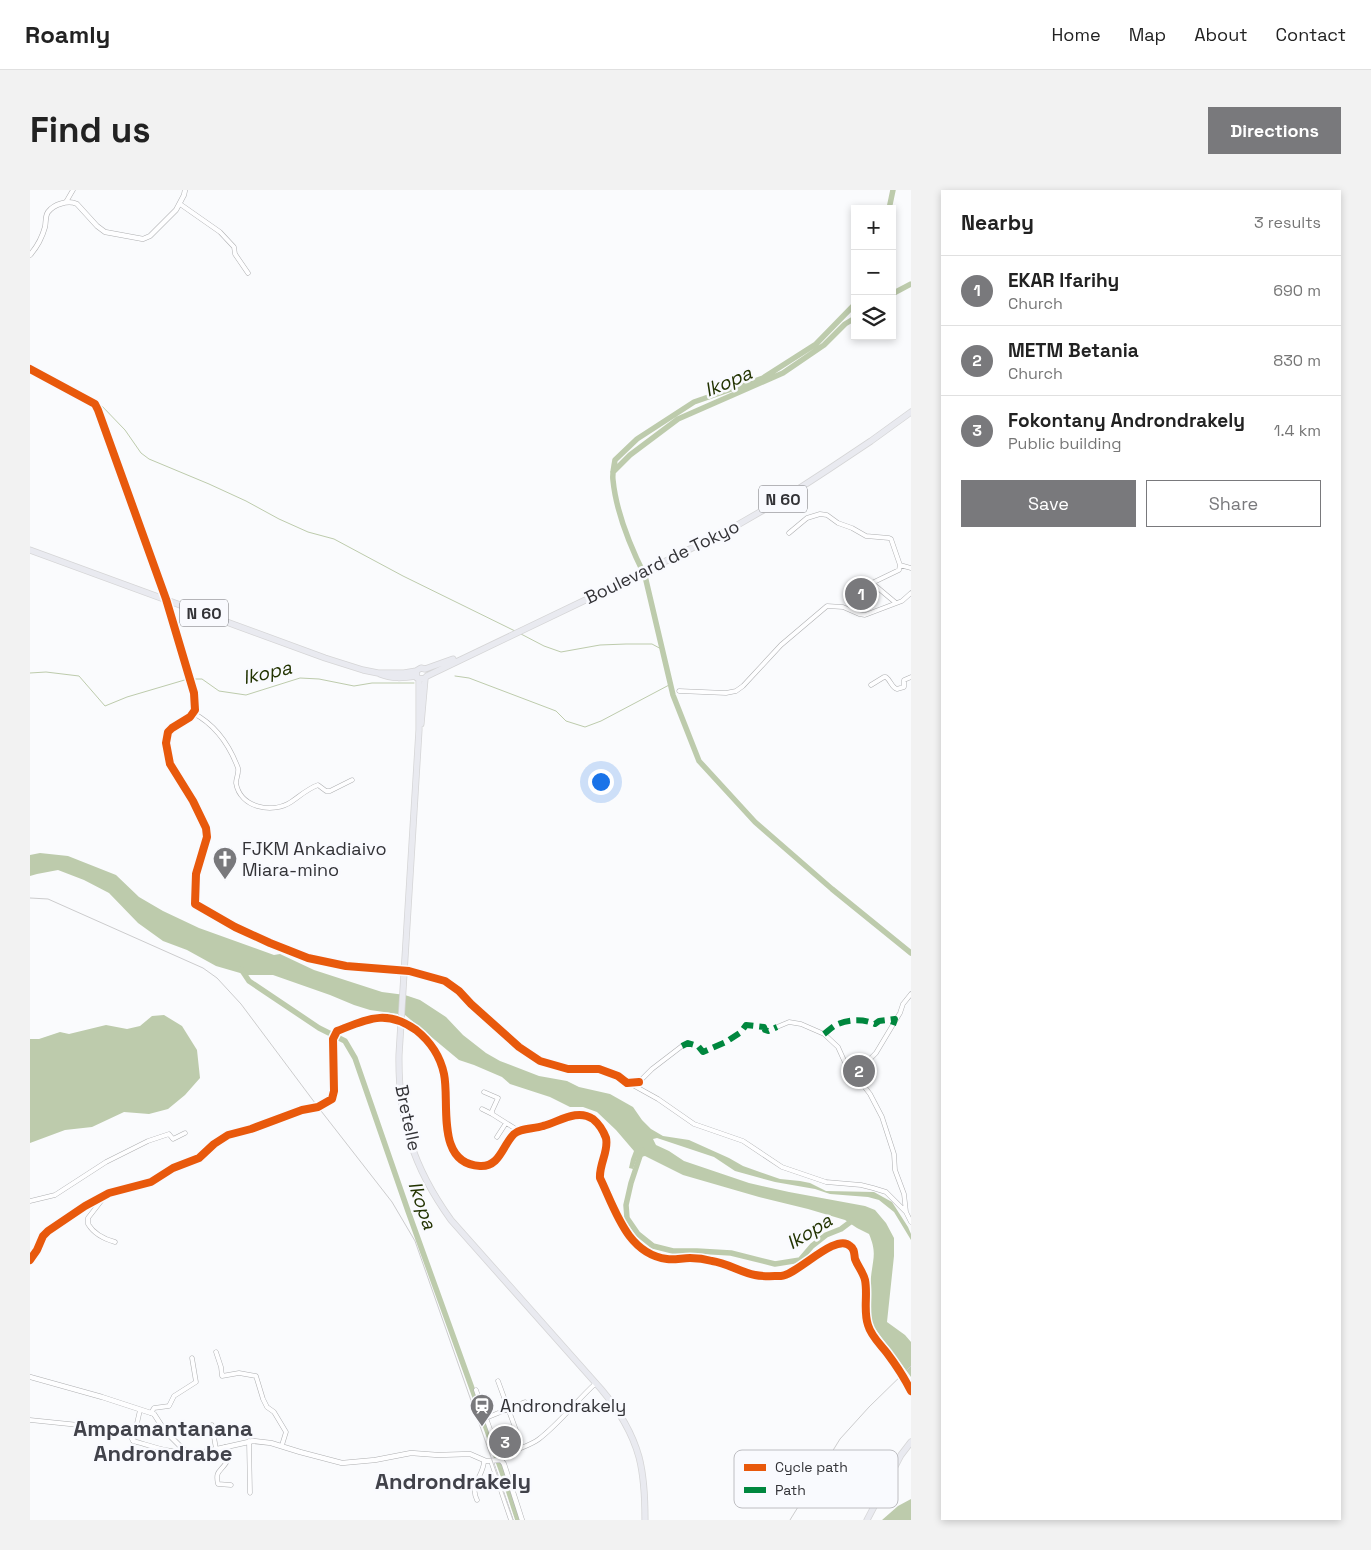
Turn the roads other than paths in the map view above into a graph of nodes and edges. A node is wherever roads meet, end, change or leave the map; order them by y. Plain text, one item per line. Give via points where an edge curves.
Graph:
1 (73, 190) edge
2 (185, 190) edge
3 (66, 202) junction
4 (180, 204) junction
5 (30, 255) edge
6 (248, 273) dead end
7 (30, 369) edge
8 (911, 412) edge
9 (789, 533) dead end
10 (30, 550) edge
11 (900, 565) junction
12 (911, 568) edge
13 (911, 593) edge
14 (166, 599) junction
15 (896, 604) junction
16 (467, 656) junction
17 (425, 669) junction
18 (421, 676) junction
19 (911, 677) edge
20 (871, 686) dead end
21 (679, 691) dead end
22 (193, 714) junction
23 (352, 780) dead end
24 (403, 973) junction
25 (911, 994) edge
26 (401, 1021) junction
27 (777, 1027) dead end
28 (682, 1046) dead end
29 (853, 1073) junction
30 (640, 1082) junction
31 (484, 1092) dead end
32 (482, 1109) dead end
33 (492, 1114) junction
34 (506, 1123) junction
35 (520, 1131) junction
36 (185, 1134) dead end
37 (497, 1137) dead end
38 (109, 1193) junction
39 (30, 1201) edge
40 (905, 1201) junction
41 (898, 1203) junction
42 (906, 1212) junction
43 (911, 1222) edge
44 (115, 1242) dead end
45 (30, 1260) edge
46 (216, 1352) dead end
47 (192, 1358) dead end
48 (30, 1377) edge
49 (911, 1379) edge
50 (498, 1381) dead end
51 (907, 1383) junction
52 (596, 1384) junction
53 (476, 1390) dead end
54 (911, 1391) edge
55 (525, 1402) dead end
56 (508, 1409) junction
57 (140, 1410) junction
58 (151, 1413) junction
59 (486, 1418) junction
60 (30, 1420) edge
61 (212, 1425) dead end
62 (133, 1441) junction
63 (249, 1441) junction
64 (911, 1443) edge
65 (282, 1445) junction
66 (225, 1447) junction
67 (216, 1449) junction
68 (185, 1450) junction
69 (497, 1450) junction
70 (496, 1460) junction
71 (898, 1460) edge
72 (484, 1461) junction
73 (231, 1485) dead end
74 (250, 1493) dead end
75 (477, 1500) dead end
76 (874, 1508) edge
77 (511, 1520) edge
78 (522, 1520) edge
79 (645, 1520) edge
80 (868, 1520) edge

1 - 3 street
2 - 4 street
3 - 4 street via 77,204 105,232 143,239 150,236
3 - 5 street via 48,212 41,238
4 - 6 street via 220,232 234,247 234,254
7 - 14 street via 95,404
8 - 16 main road, Boulevard de Tokyo / N 60 via 871,442 734,527
9 - 11 street via 807,518 827,515 866,536 889,538
10 - 14 main road, Boulevard de Tokyo / N 60
11 - 12 street
11 - 15 street via 898,572 872,583
13 - 15 street
14 - 18 main road, Boulevard de Tokyo / N 60 via 386,677
14 - 22 street via 194,693
15 - 21 street via 865,615 843,607 827,606 781,645 736,691
16 - 17 main road
16 - 18 main road, Boulevard de Tokyo
17 - 18 main road via 428,673
17 - 18 main road via 419,668
18 - 24 main road, Bretelle via 421,725
19 - 20 street via 904,680 904,687 896,689 886,677
22 - 23 street via 220,733 238,768 236,782 239,791 247,802 257,807 284,805 318,785 330,791
22 - 24 street via 168,732 166,743 170,764 193,801 208,837 196,874 195,904 262,939 308,958
24 - 26 main road, Bretelle
24 - 30 street via 445,981 519,1047 540,1061 568,1069 599,1069 627,1083
25 - 29 street via 876,1053 858,1065
26 - 35 street via 427,1039 435,1050 443,1071 451,1146 457,1156 470,1164 487,1166 498,1158 514,1134
26 - 38 street via 374,1017 337,1031 333,1039 334,1091 332,1099 327,1102 228,1135 188,1164 173,1168 151,1182
26 - 52 main road, Bretelle via 399,1074 406,1130 431,1191 467,1239
27 - 29 street via 794,1022 824,1034 838,1047
28 - 30 street
29 - 40 street via 870,1094 882,1117
30 - 41 street via 631,1084 694,1124 743,1141 782,1166 826,1182 886,1192
31 - 33 street via 498,1098
32 - 33 street
33 - 34 street
34 - 35 street
34 - 37 street
35 - 51 street via 580,1114 596,1122 606,1140 600,1178 619,1220 635,1242 660,1258 696,1258 754,1275 784,1276 811,1257 839,1244 849,1244 865,1280 869,1329
36 - 39 street via 173,1139 169,1134 148,1141 106,1162 55,1195
38 - 44 street via 88,1218 88,1224 98,1235
38 - 45 street via 48,1231
40 - 41 street
40 - 42 street
41 - 42 street
42 - 43 street
46 - 65 street via 222,1376 239,1373 256,1376 267,1407 274,1412 286,1432
47 - 58 street via 196,1382 174,1396 170,1406 154,1408
48 - 57 street
49 - 51 street
50 - 56 street
51 - 54 street
52 - 70 street via 532,1444
52 - 79 main road, Bretelle via 617,1411 637,1453
53 - 59 street
55 - 56 street
56 - 59 street
56 - 69 street via 520,1441
57 - 58 street
57 - 62 street
58 - 68 street
59 - 69 street
60 - 62 street via 108,1428 130,1436
61 - 67 street
62 - 68 street via 162,1449
63 - 65 street
63 - 66 street
63 - 74 street
64 - 71 main road
65 - 72 street via 342,1463 411,1453 470,1454
66 - 67 street
66 - 73 street via 226,1463 217,1474 217,1480 220,1485
67 - 68 street via 193,1455
69 - 70 street
70 - 72 street
70 - 77 street
70 - 78 street via 504,1464
72 - 75 street via 475,1484
76 - 80 main road

